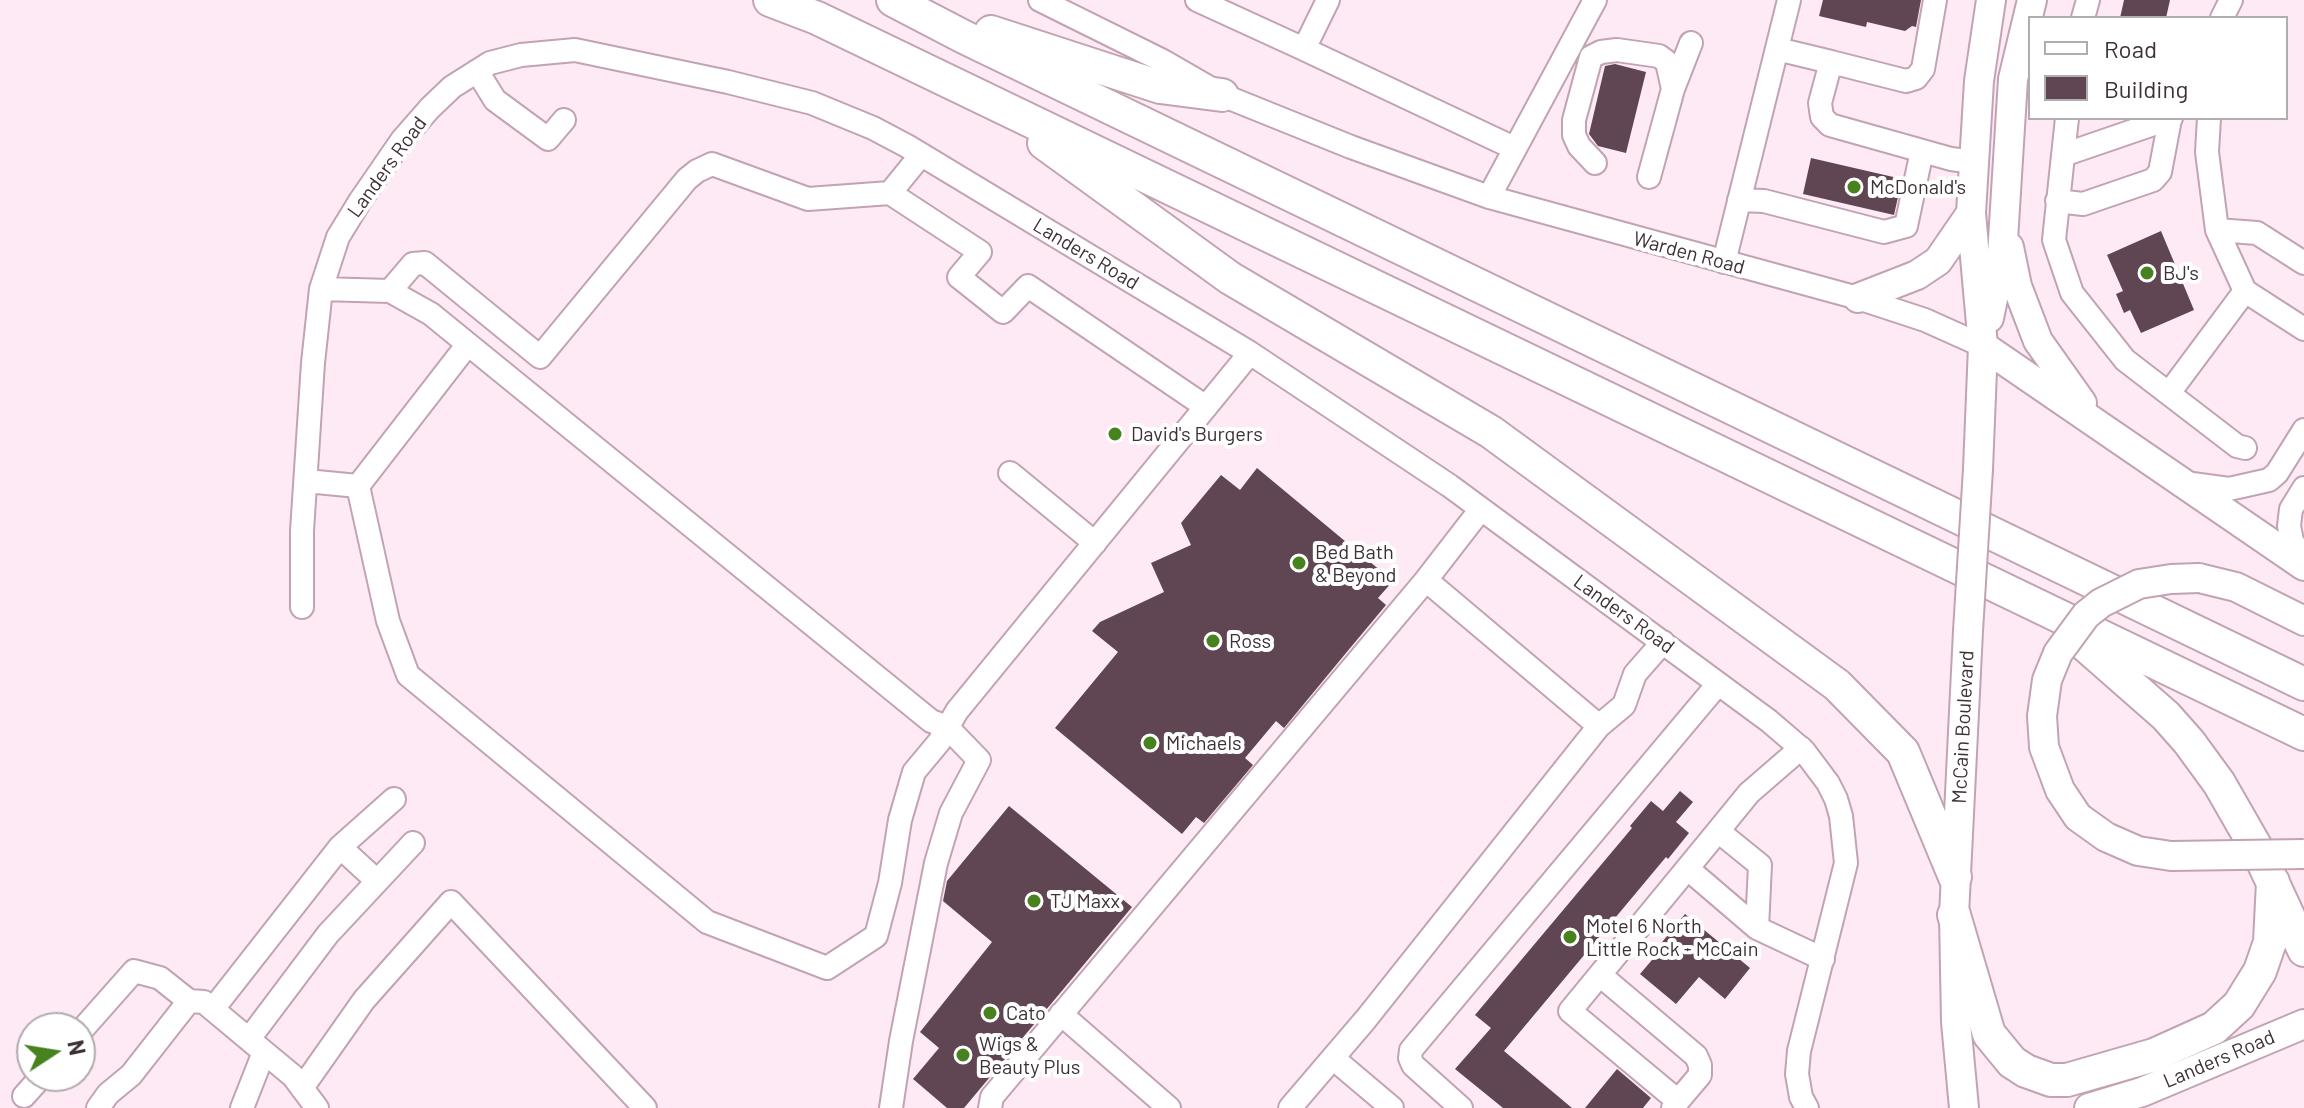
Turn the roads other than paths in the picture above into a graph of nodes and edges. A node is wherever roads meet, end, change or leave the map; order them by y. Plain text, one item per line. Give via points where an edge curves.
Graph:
1 (770, 0) edge
2 (894, 0) edge
3 (1040, 0) edge
4 (1197, 0) edge
5 (1328, 0) edge
6 (1595, 0) edge
7 (1789, 0) edge
8 (1935, 0) edge
9 (1991, 0) edge
10 (2028, 17) edge
11 (1691, 43) dead end
12 (1304, 49) junction
13 (1777, 49) junction
14 (1569, 50) junction
15 (1591, 57) junction
16 (1831, 62) junction
17 (477, 71) junction
18 (1673, 89) junction
19 (1222, 95) junction
20 (983, 99) junction
21 (564, 120) dead end
22 (2067, 120) edge
23 (2168, 120) edge
24 (2171, 120) edge
25 (2209, 120) edge
26 (1514, 148) junction
27 (1922, 151) junction
28 (921, 155) junction
29 (2063, 155) junction
30 (1974, 162) junction
31 (1595, 163) dead end
32 (1649, 177) dead end
33 (890, 193) junction
34 (1489, 197) junction
35 (1739, 200) junction
36 (2057, 201) junction
37 (1971, 213) junction
38 (2005, 225) junction
39 (2217, 230) junction
40 (1724, 262) junction
41 (2304, 263) edge
42 (321, 289) junction
43 (390, 291) junction
44 (2245, 291) junction
45 (1858, 298) junction
46 (2304, 329) edge
47 (468, 344) junction
48 (1983, 346) junction
49 (1250, 353) junction
50 (540, 357) junction
51 (516, 384) junction
52 (2169, 393) junction
53 (1206, 407) junction
54 (2099, 426) junction
55 (2304, 430) edge
56 (2245, 448) dead end
57 (1010, 473) dead end
58 (306, 481) junction
59 (2183, 483) junction
60 (358, 486) junction
61 (2304, 488) edge
62 (1481, 509) junction
63 (1095, 543) junction
64 (2304, 563) edge
65 (1426, 580) junction
66 (302, 607) dead end
67 (2045, 609) junction
68 (2304, 621) edge
69 (1663, 642) junction
70 (1718, 684) junction
71 (2304, 684) edge
72 (1599, 726) junction
73 (947, 727) junction
74 (2304, 734) edge
75 (1801, 748) junction
76 (394, 799) dead end
77 (1718, 831) junction
78 (413, 843) dead end
79 (340, 847) junction
80 (2304, 854) edge
81 (1688, 869) junction
82 (1955, 877) junction
83 (377, 881) junction
84 (2273, 882) junction
85 (1954, 915) junction
86 (1757, 928) junction
87 (2304, 950) edge
88 (1823, 959) junction
89 (1600, 975) junction
90 (189, 1001) junction
91 (213, 1009) junction
92 (96, 1014) edge
93 (1061, 1014) junction
94 (2304, 1024) edge
95 (256, 1046) junction
96 (1334, 1059) junction
97 (302, 1088) junction
98 (28, 1092) edge
99 (24, 1096) dead end
100 (1676, 1104) edge
101 (1798, 1104) edge
102 (98, 1108) edge
103 (242, 1108) edge
104 (317, 1108) edge
105 (645, 1108) edge
106 (891, 1108) edge
107 (990, 1108) edge
108 (1169, 1108) edge
109 (1290, 1108) edge
110 (1392, 1108) edge
111 (1461, 1108) edge
112 (1964, 1108) edge
113 (2089, 1108) edge

1 - 20 highway
2 - 19 highway via 1160,87
2 - 71 highway
3 - 19 street, Warden Road
4 - 12 street
5 - 12 street
6 - 14 street
7 - 13 street
8 - 16 street via 1923,69 1916,78 1906,81
9 - 30 main road, McCain Boulevard
10 - 38 main road, McCain Boulevard via 2013,79
11 - 18 street
12 - 26 street
13 - 16 street
13 - 35 street
14 - 15 street
14 - 26 street
15 - 18 street via 1617,50 1659,56 1667,62
15 - 31 street via 1574,135
16 - 27 street via 1820,103 1830,125
17 - 21 street via 495,100 548,139
17 - 28 street, Landers Road via 521,55 575,50 812,103
17 - 42 street, Landers Road via 430,108 380,169 338,237
18 - 32 street
19 - 34 street, Warden Road
20 - 67 highway
20 - 82 highway via 1230,278 1491,432 1837,685 1903,752
22 - 29 street
23 - 29 street
24 - 36 street via 2160,172 2153,180 2083,204
25 - 39 street via 2207,152
26 - 34 street
27 - 30 street
27 - 35 street via 1906,226 1884,232 1764,201
28 - 33 street
28 - 49 street, Landers Road
29 - 36 street
30 - 37 main road, McCain Boulevard
33 - 50 street via 808,199 712,164 687,179
33 - 53 street via 980,252 959,277 1003,312 1028,286
34 - 40 street, Warden Road
35 - 40 street
36 - 52 street via 2054,240 2072,293 2125,360
37 - 45 main road via 1938,261
37 - 48 main road, McCain Boulevard
38 - 48 main road, McCain Boulevard
38 - 54 main road via 2017,286 2038,341
39 - 41 street via 2257,233
39 - 44 street
40 - 45 street, Warden Road
42 - 43 street
42 - 58 street, Landers Road
43 - 47 street via 431,314
43 - 50 street via 413,264 425,263
44 - 46 street
44 - 52 street
45 - 48 street, Warden Road
47 - 51 street
47 - 60 street
48 - 54 main road, Warden Road
48 - 82 main road, McCain Boulevard, bridge
49 - 53 street
49 - 62 street, Landers Road
50 - 51 street
51 - 73 street via 931,721
52 - 56 street
53 - 63 street
54 - 59 main road, Warden Road
55 - 59 street via 2269,480 2229,489
57 - 63 street
58 - 60 street
58 - 66 street, Landers Road
59 - 64 main road, Warden Road
60 - 73 street via 388,621 408,675 707,922 736,934 827,968 876,936 914,772
61 - 64 street via 2291,509 2289,526
62 - 65 street
62 - 69 street, Landers Road
63 - 73 street
65 - 72 street
65 - 93 street
67 - 74 highway
67 - 84 highway via 2189,742 2237,810
68 - 80 main road, bridge via 2236,587 2199,578 2139,584 2086,615 2058,653 2047,680 2042,716 2044,747 2060,790 2078,817 2106,837 2138,851 2171,856
69 - 70 street, Landers Road
69 - 72 street via 1635,674 1624,705
70 - 75 street, Landers Road
70 - 111 street via 1411,1050 1413,1065
72 - 96 street
73 - 106 street via 979,760 951,813 936,863
75 - 77 street via 1749,793
75 - 88 street, Landers Road via 1836,799 1846,843 1844,874
76 - 79 street
77 - 81 street
77 - 86 street via 1760,865
78 - 83 street
79 - 83 street
79 - 91 street
81 - 86 street
81 - 89 street
82 - 85 main road, McCain Boulevard
83 - 95 street via 328,934
84 - 85 highway via 2270,942 2252,988 2231,1014 2214,1028 2154,1055 2067,1080 2026,1071 1989,1034
84 - 87 highway
85 - 112 main road, McCain Boulevard
86 - 88 street
88 - 101 street, Landers Road via 1799,1051
89 - 100 street via 1696,1056 1700,1075
89 - 100 street via 1570,1011
90 - 91 street
90 - 92 street via 160,978 134,971
90 - 102 street
91 - 95 street
93 - 107 street via 992,1097
93 - 108 street
94 - 113 main road, Landers Road via 2142,1092
95 - 97 street
95 - 103 street
96 - 109 street
96 - 110 street
97 - 104 street
97 - 105 street via 364,1000 451,902
98 - 99 street

